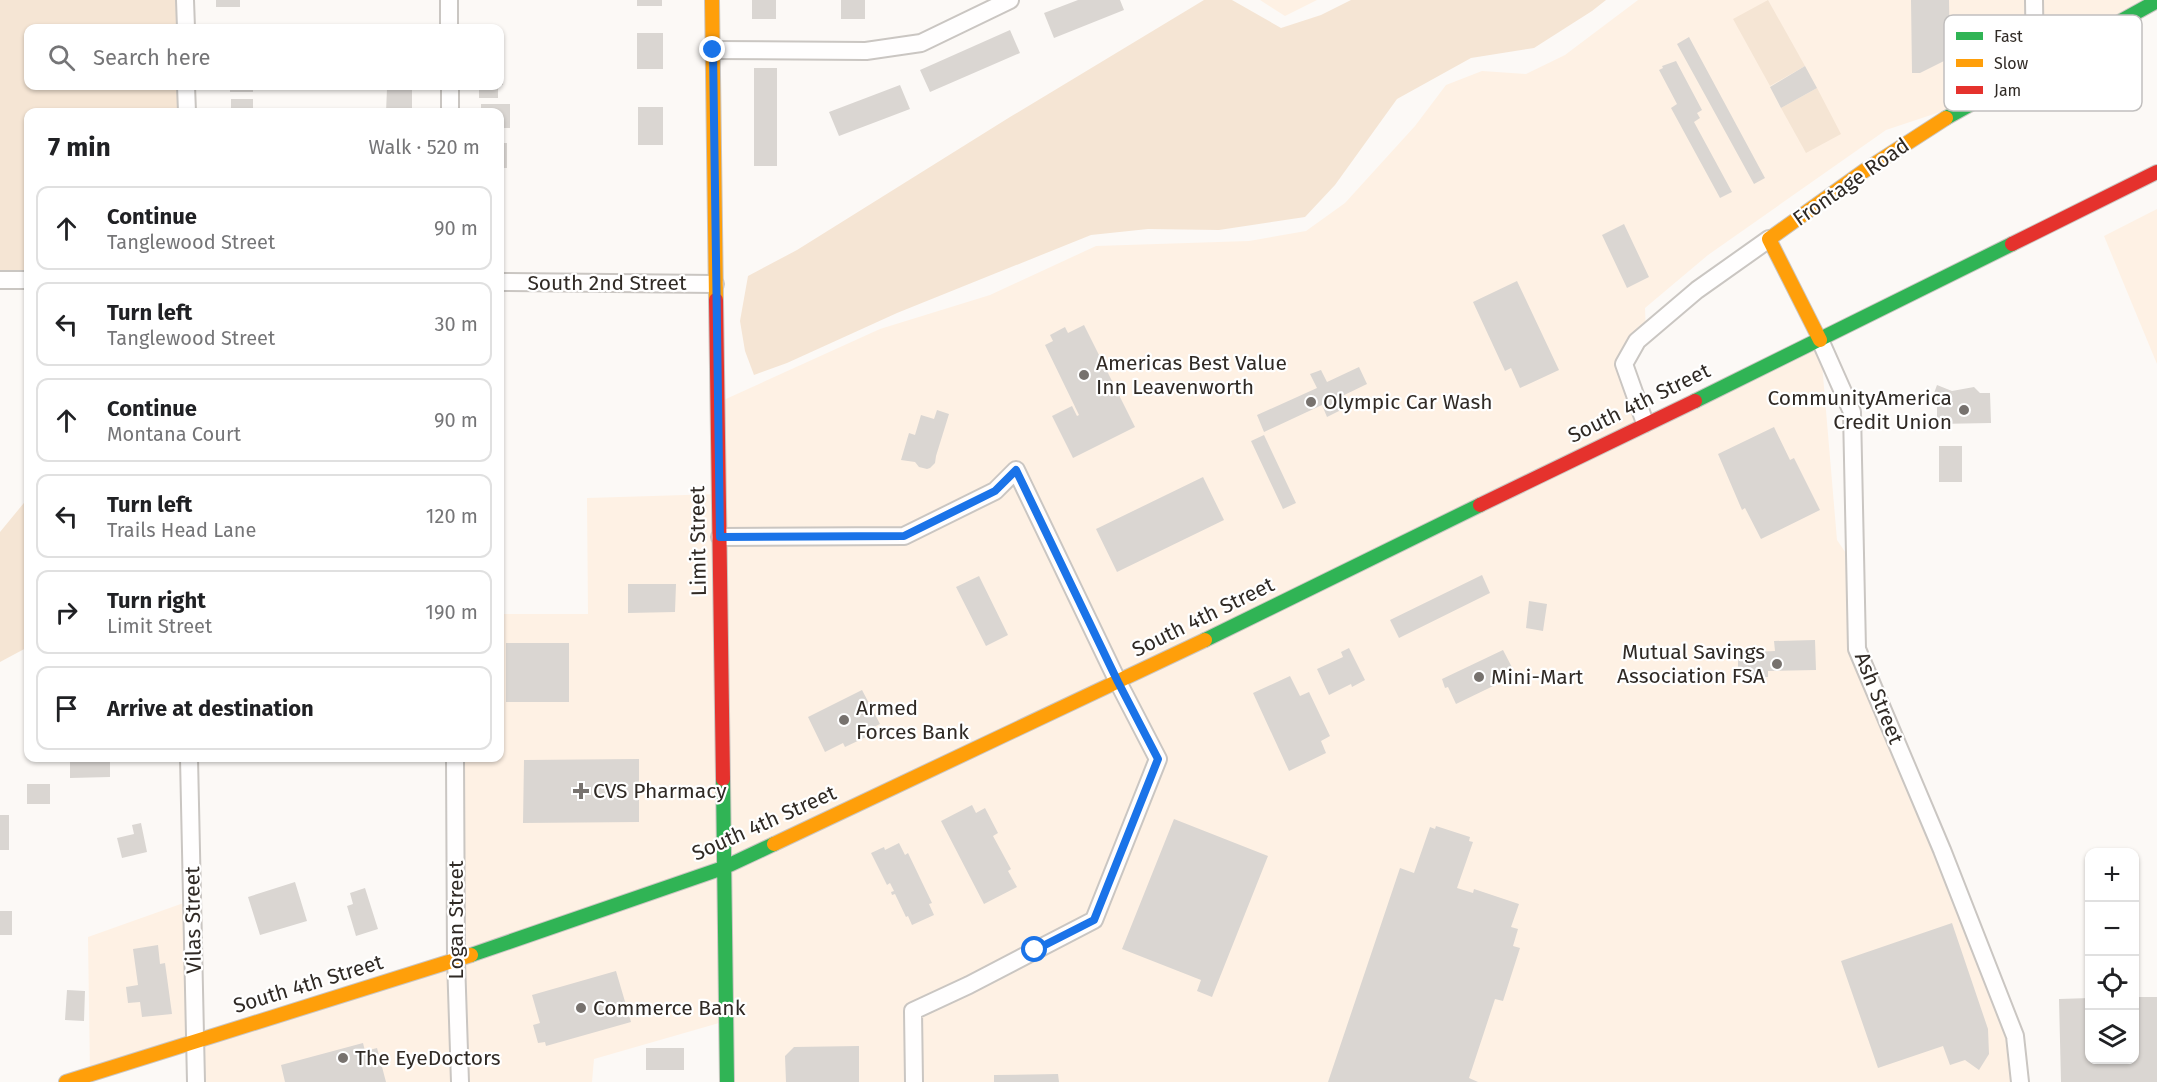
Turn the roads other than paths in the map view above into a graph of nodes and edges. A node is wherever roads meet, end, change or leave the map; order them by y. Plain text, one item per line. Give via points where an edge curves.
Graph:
1 (185, 0) edge
2 (449, 0) edge
3 (712, 0) edge
4 (1010, 0) edge
5 (2034, 0) edge
6 (2157, 1) edge
7 (2034, 15) edge
8 (2131, 15) edge
9 (186, 24) edge
10 (449, 24) edge
11 (713, 50) junction
12 (186, 90) edge
13 (450, 90) edge
14 (187, 108) edge
15 (450, 108) edge
16 (1960, 111) edge
17 (2157, 172) edge
18 (1769, 239) junction
19 (0, 280) edge
20 (24, 280) edge
21 (504, 282) edge
22 (715, 284) junction
23 (1820, 340) junction
24 (1645, 423) junction
25 (720, 537) junction
26 (1118, 682) junction
27 (189, 762) edge
28 (455, 762) edge
29 (723, 868) junction
30 (456, 960) junction
31 (195, 1041) junction
32 (66, 1082) edge
33 (196, 1082) edge
34 (460, 1082) edge
35 (727, 1082) edge
36 (914, 1082) edge
37 (2020, 1082) edge

1 - 9 street
2 - 10 street
3 - 11 main road, Limit Street
4 - 11 street via 921,43 866,51
5 - 7 street
6 - 8 main road, Frontage Road
11 - 22 main road, Limit Street
12 - 14 street
13 - 15 street
16 - 18 main road, Frontage Road via 1894,150
17 - 23 main road, South 4th Street
18 - 23 main road, Ash Street
18 - 24 street, Frontage Road via 1697,290 1637,341 1624,364
19 - 20 street
21 - 22 street, South 2nd Street
22 - 25 main road, Limit Street
23 - 24 main road, South 4th Street
23 - 37 street, Ash Street via 1852,412 1857,649 2015,1036
24 - 26 main road, South 4th Street
25 - 26 street via 904,536 995,491 1016,470
25 - 29 main road, Limit Street
26 - 29 main road, South 4th Street
26 - 36 street via 1158,759 1094,920 913,1011
27 - 31 street, Vilas Street
28 - 30 street, Logan Street
29 - 30 main road, South 4th Street
29 - 35 main road, Limit Street
30 - 31 main road, South 4th Street
30 - 34 street, Logan Street
31 - 32 main road, South 4th Street
31 - 33 street, Vilas Street

